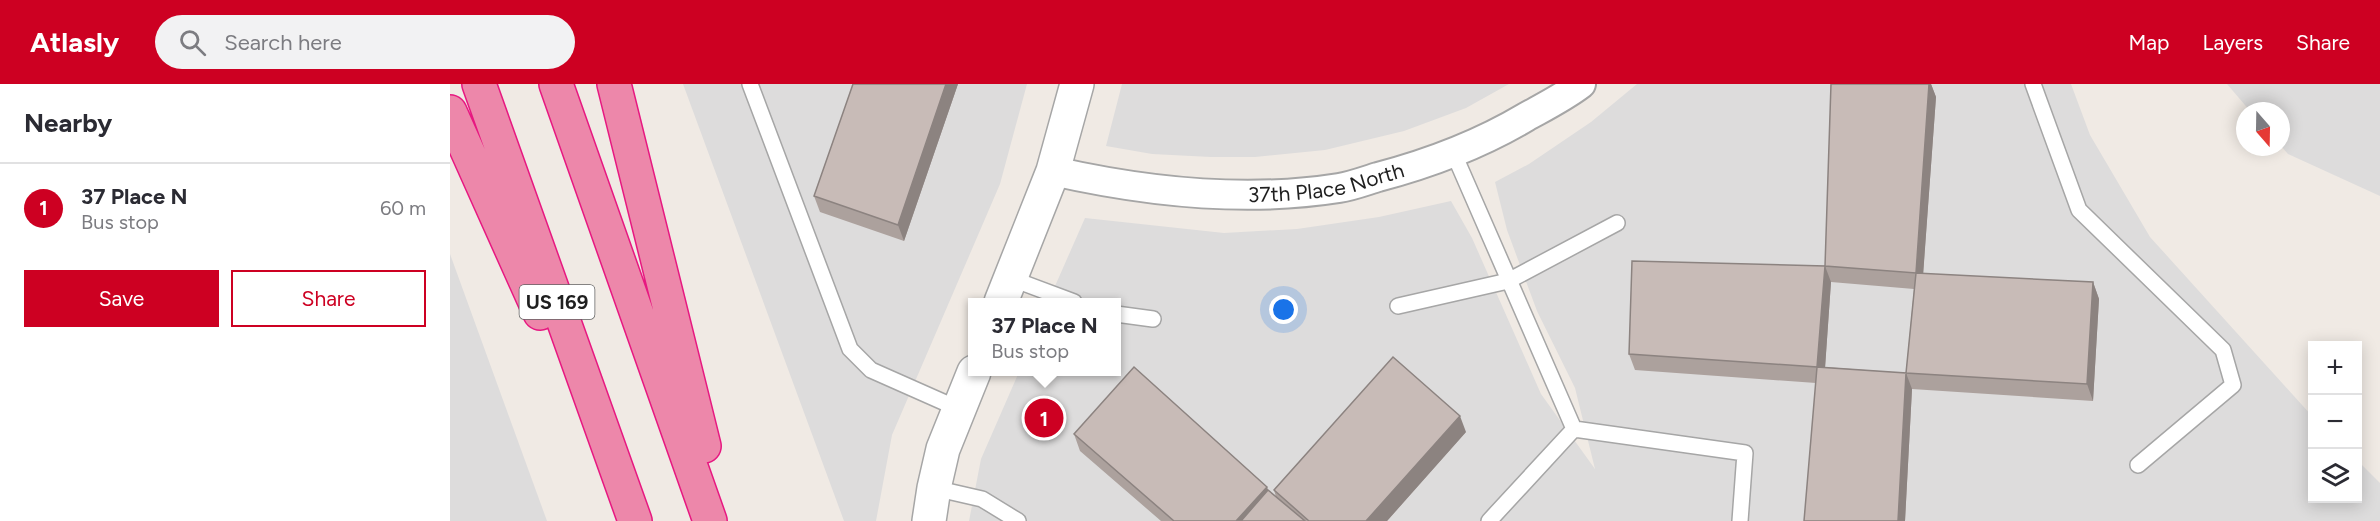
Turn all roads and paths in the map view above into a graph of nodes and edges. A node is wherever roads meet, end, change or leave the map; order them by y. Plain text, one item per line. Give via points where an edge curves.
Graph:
1 (479, 84) edge
2 (556, 84) edge
3 (614, 84) edge
4 (750, 84) edge
5 (1077, 84) edge
6 (1581, 84) edge
7 (2033, 84) edge
8 (450, 112) edge
9 (1454, 154) junction
10 (1053, 171) junction
11 (1617, 223) dead end
12 (1508, 280) junction
13 (1006, 290) edge
14 (1048, 298) edge
15 (1398, 306) dead end
16 (1121, 315) edge
17 (1153, 319) dead end
18 (972, 376) edge
19 (959, 409) junction
20 (1574, 429) junction
21 (2138, 465) dead end
22 (934, 488) junction
23 (634, 521) edge
24 (710, 521) edge
25 (722, 521) edge
26 (929, 521) edge
27 (1018, 521) edge
28 (1489, 521) edge
29 (1740, 521) edge

1 - 23 highway, US 169
2 - 24 highway, US 169
3 - 25 highway
4 - 19 lane via 850,349 871,370
5 - 10 street
6 - 9 street, 37th Place North via 1504,130
7 - 21 lane via 2079,210 2223,350 2233,385
8 - 23 highway
9 - 10 street, 37th Place North via 1340,188 1257,195 1176,191
9 - 12 lane
10 - 13 street
11 - 12 lane
12 - 15 lane
12 - 20 lane
13 - 14 lane
16 - 17 lane
18 - 19 street
19 - 22 street via 943,449
20 - 28 lane
20 - 29 lane via 1745,453
22 - 26 street
22 - 27 lane via 982,499

